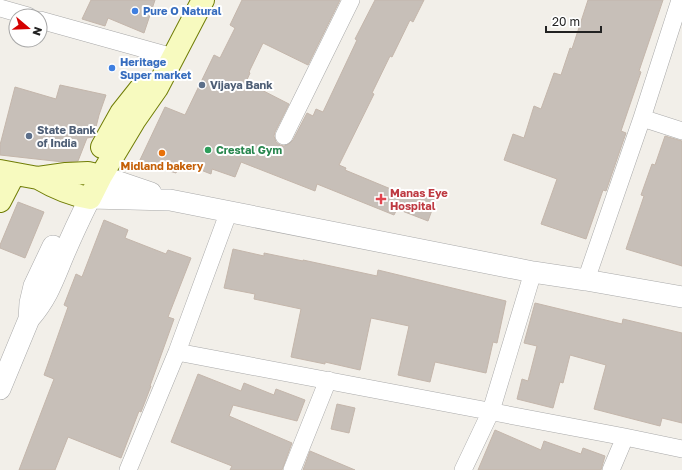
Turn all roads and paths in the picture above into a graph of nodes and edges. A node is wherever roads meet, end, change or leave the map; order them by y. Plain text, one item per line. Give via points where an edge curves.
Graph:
1 (203, 0) edge
2 (351, 0) edge
3 (680, 0) edge
4 (48, 22) edge
5 (173, 57) junction
6 (642, 118) junction
7 (682, 131) edge
8 (284, 136) dead end
9 (7, 172) edge
10 (94, 174) junction
11 (38, 178) junction
12 (83, 197) junction
13 (170, 200) junction
14 (0, 201) edge
15 (229, 211) junction
16 (533, 272) junction
17 (586, 280) junction
18 (682, 297) edge
19 (177, 352) junction
20 (328, 380) junction
21 (0, 389) edge
22 (491, 411) junction
23 (625, 437) junction
24 (682, 449) edge
25 (128, 470) edge
26 (292, 470) edge
27 (463, 470) edge
28 (612, 470) edge

1 - 5 main road
2 - 8 street
3 - 6 street
4 - 5 street
5 - 10 main road via 145,84 121,113
6 - 7 street
6 - 17 street
9 - 11 main road
9 - 14 main road
10 - 11 main road
10 - 12 main road
10 - 13 street
11 - 12 main road via 55,188
12 - 13 street
12 - 21 street via 49,292 29,319
13 - 15 street
15 - 16 street
15 - 19 street
16 - 17 street
16 - 22 street
17 - 18 street
19 - 20 street
19 - 25 street
20 - 22 street
20 - 26 street
22 - 23 street
22 - 27 street
23 - 24 street
23 - 28 street

